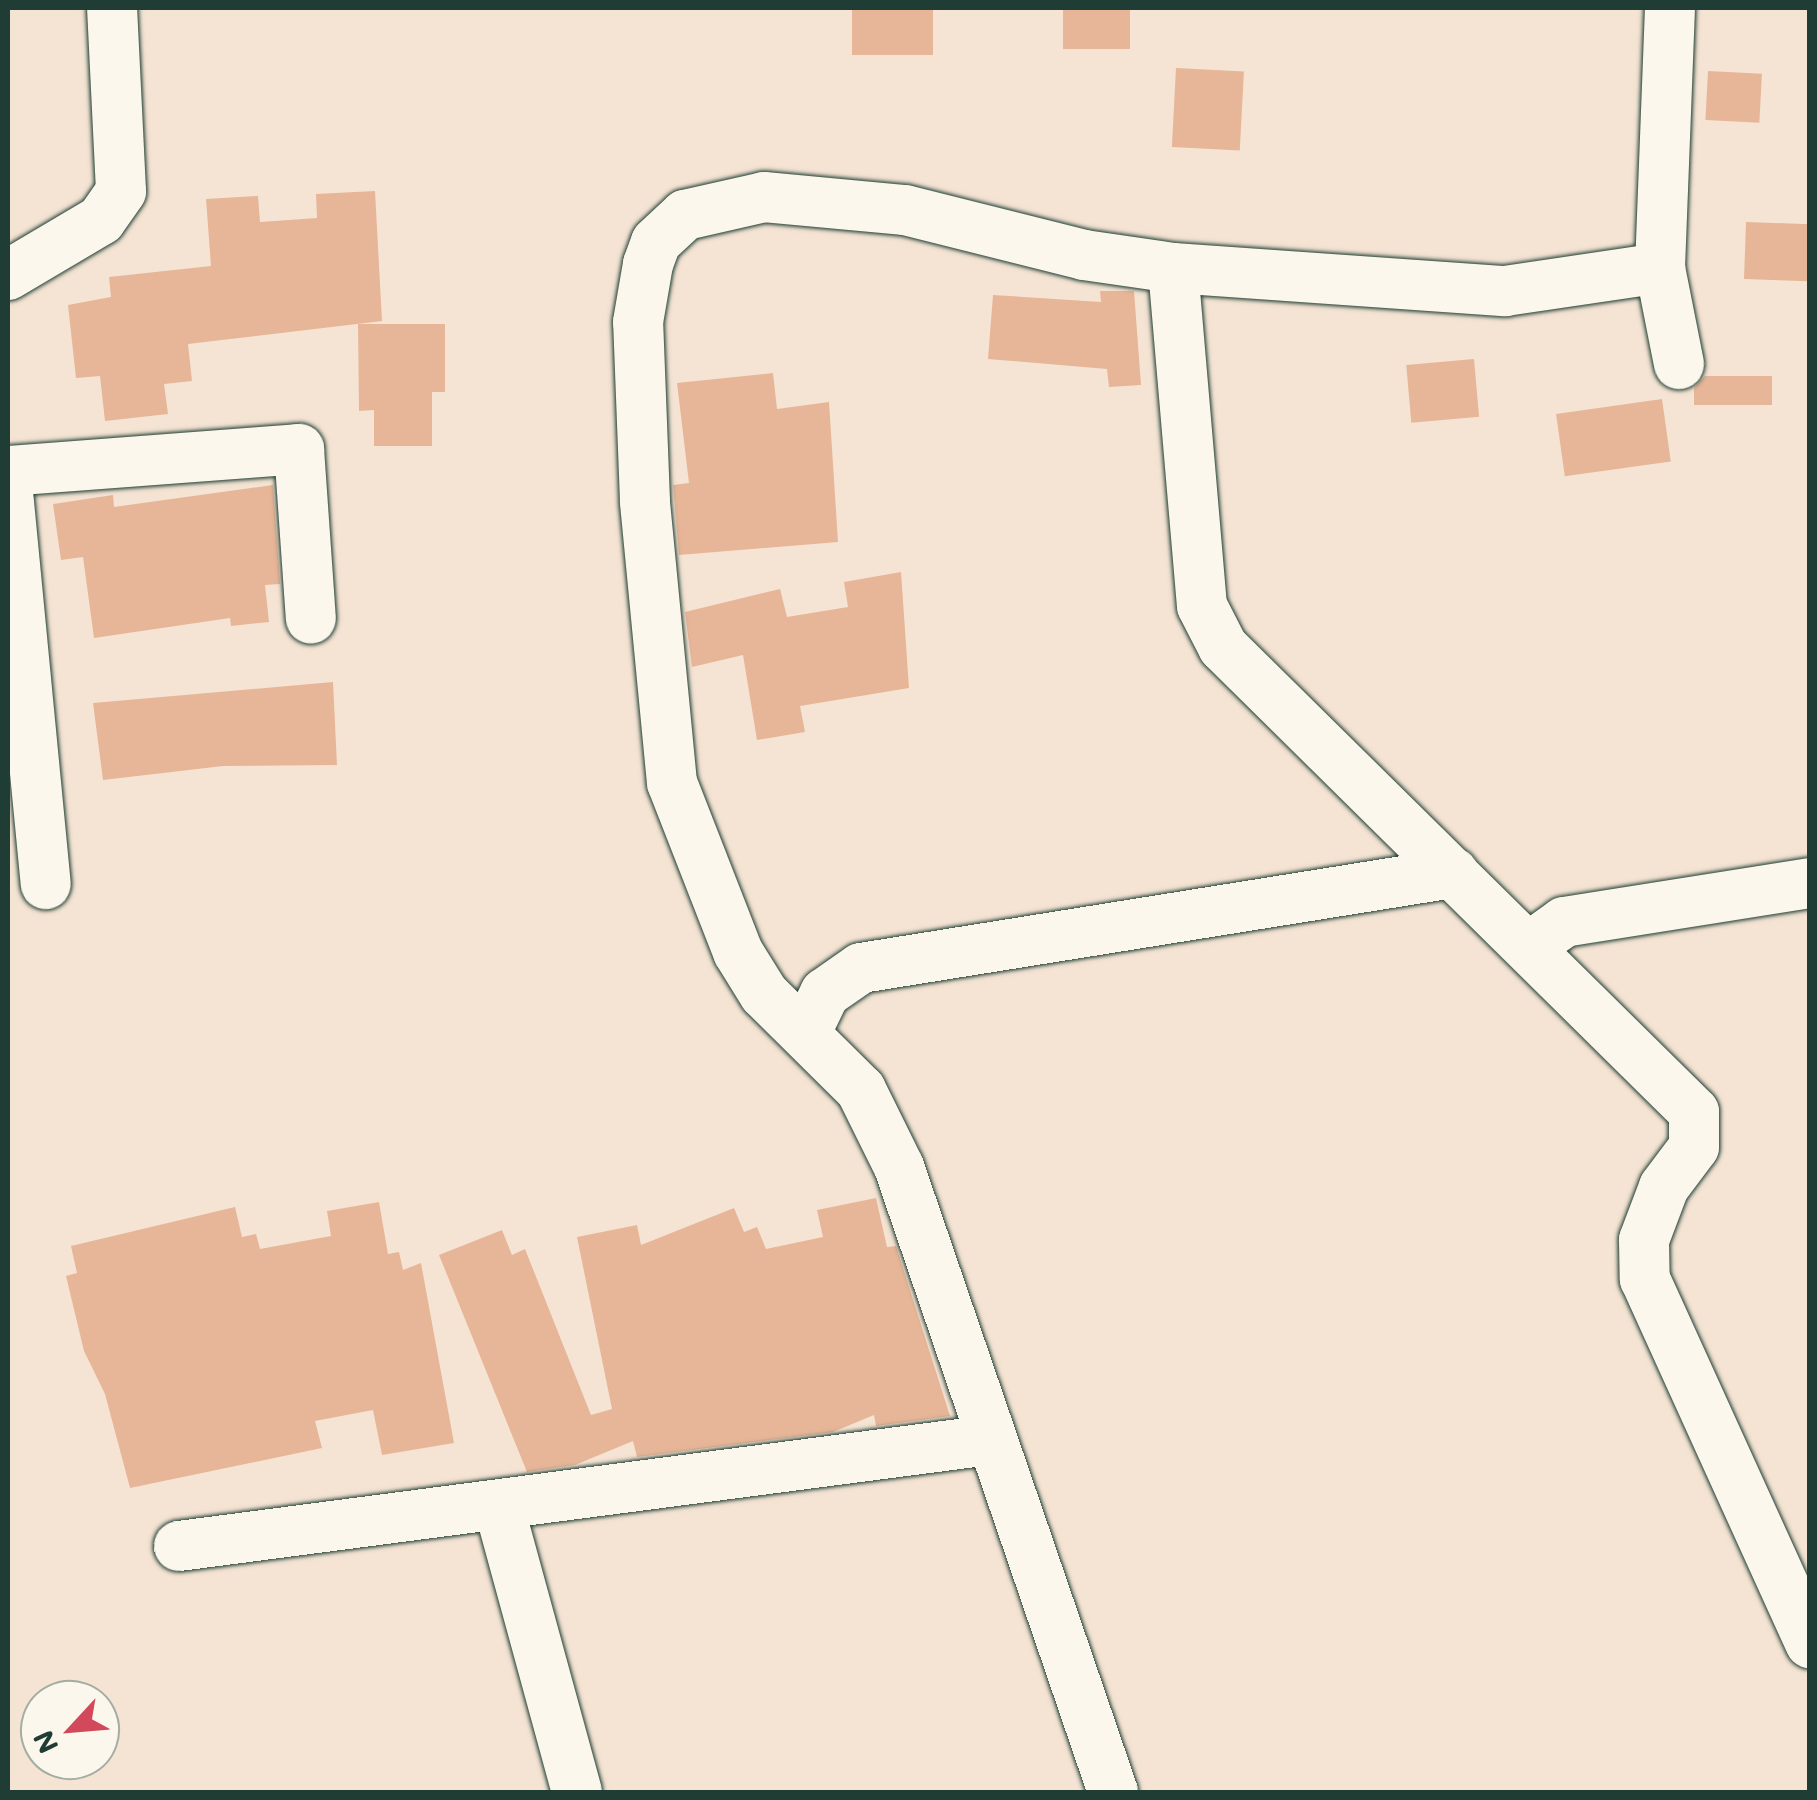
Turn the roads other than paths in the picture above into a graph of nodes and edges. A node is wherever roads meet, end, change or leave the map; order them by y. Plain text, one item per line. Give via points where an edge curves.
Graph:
1 (112, 8) edge
2 (1670, 8) edge
3 (1173, 268) junction
4 (1660, 268) junction
5 (8, 275) edge
6 (1680, 364) dead end
7 (8, 472) edge
8 (8, 492) edge
9 (311, 618) dead end
10 (1453, 873) junction
11 (1810, 883) edge
12 (46, 884) dead end
13 (1529, 947) junction
14 (807, 1030) junction
15 (990, 1440) junction
16 (499, 1507) junction
17 (179, 1546) dead end
18 (1808, 1634) edge
19 (578, 1792) edge
20 (1113, 1792) edge

1 - 5 street via 121,192 102,220
2 - 4 street
3 - 4 street via 1506,291
3 - 10 street via 1202,606 1223,646
3 - 14 street via 1084,254 905,210 764,197 686,214 656,242 638,322 645,501 672,783 738,952 764,994
4 - 6 street
7 - 9 street via 298,449
8 - 12 street
10 - 13 street
10 - 14 street via 860,968 826,993
11 - 13 street via 1564,922
13 - 18 street via 1694,1112 1694,1148 1664,1187 1644,1240 1645,1278
14 - 15 street via 861,1090 899,1167
15 - 16 street
15 - 20 street
16 - 17 street
16 - 19 street

